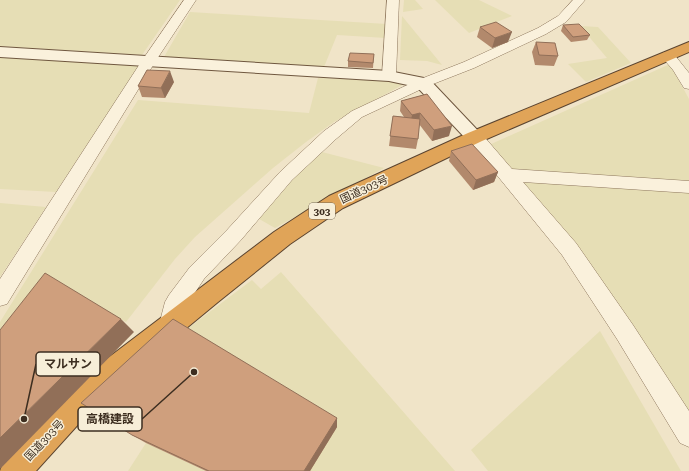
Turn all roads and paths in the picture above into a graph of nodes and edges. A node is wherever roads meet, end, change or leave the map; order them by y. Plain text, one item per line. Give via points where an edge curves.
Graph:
1 (190, 0) edge
2 (393, 0) edge
3 (578, 0) edge
4 (689, 47) edge
5 (0, 52) edge
6 (668, 56) junction
7 (148, 62) junction
8 (389, 76) junction
9 (423, 83) junction
10 (689, 85) edge
11 (475, 137) junction
12 (508, 175) junction
13 (689, 187) edge
14 (0, 297) edge
15 (170, 325) junction
16 (689, 434) edge
17 (15, 471) edge

1 - 7 street
2 - 8 street
3 - 9 street via 562,20 542,31
4 - 6 highway, 国道303号 / 303
5 - 7 street
6 - 10 street via 680,68
6 - 11 highway, 国道303号 / 303
7 - 8 street
7 - 14 street
8 - 9 street
9 - 11 street
9 - 15 street via 357,114 312,150 197,273 176,302
11 - 12 street
11 - 15 highway, 国道303号 / 303 via 336,202 282,238
12 - 13 street
12 - 16 street via 569,249
15 - 17 highway, 国道303号 / 303 via 93,387

